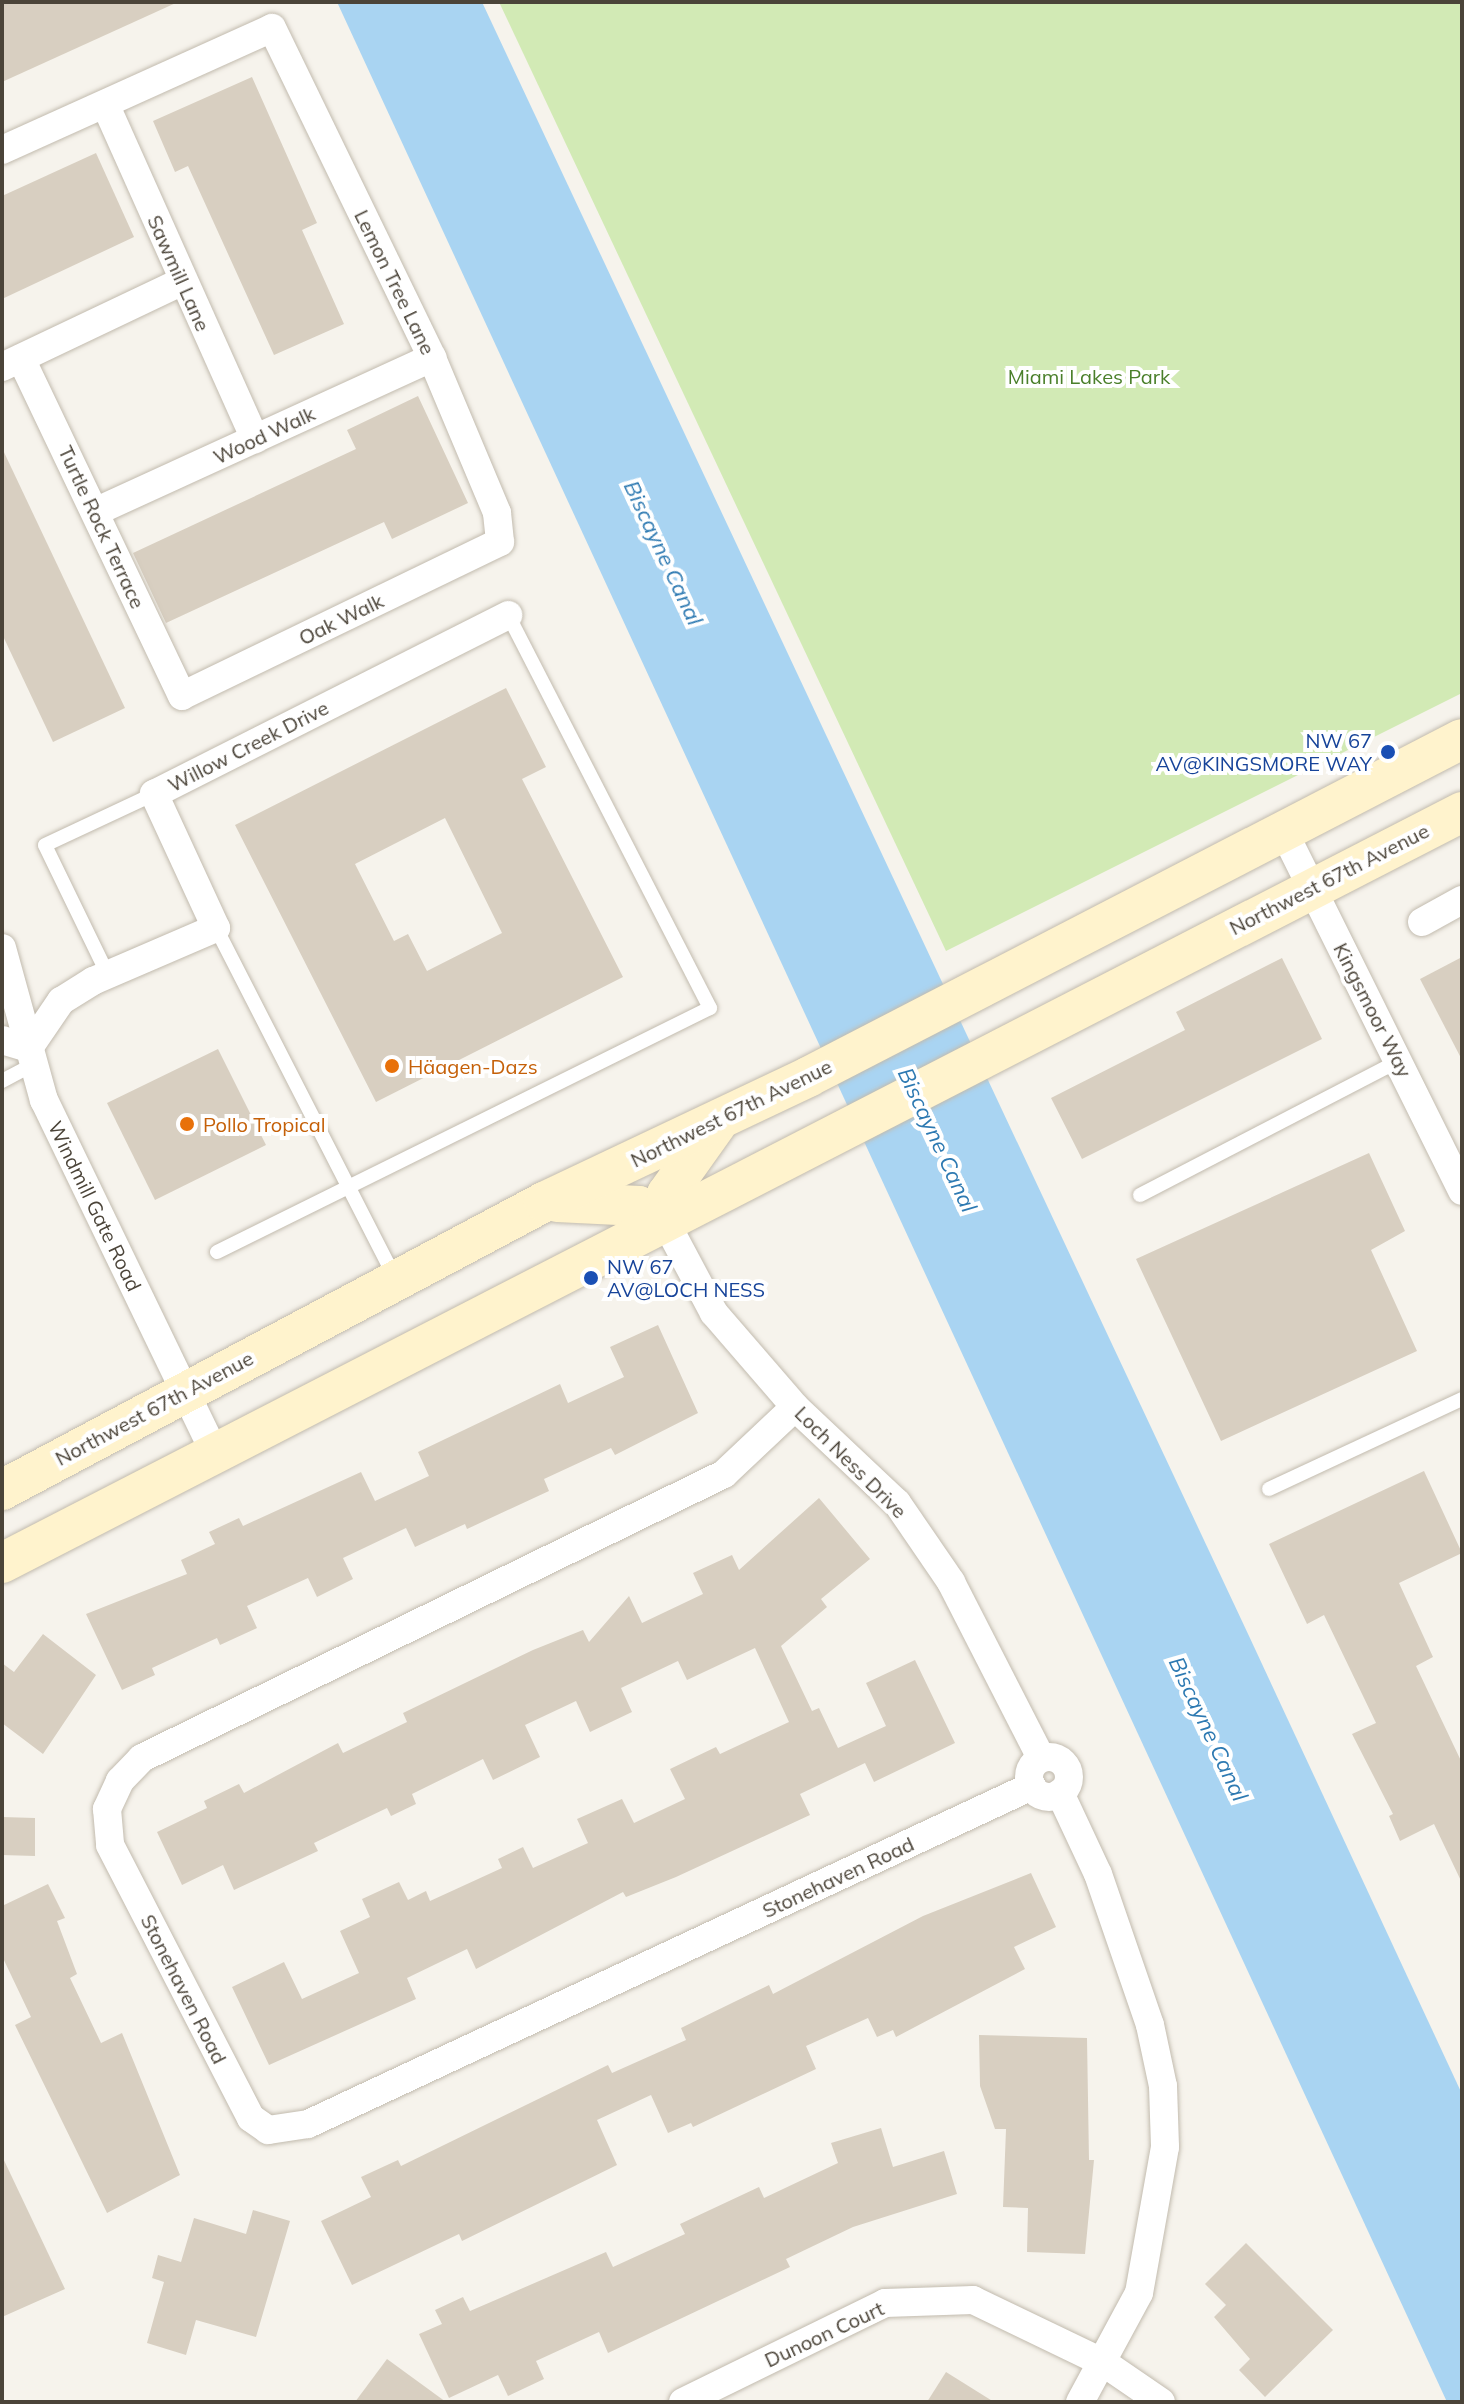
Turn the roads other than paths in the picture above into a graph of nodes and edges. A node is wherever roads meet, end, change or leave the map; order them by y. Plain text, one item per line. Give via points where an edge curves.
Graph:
1 (106, 106) junction
2 (2, 150) edge
3 (183, 281) junction
4 (432, 358) junction
5 (12, 362) edge
6 (255, 439) junction
7 (95, 512) junction
8 (500, 542) joint
9 (508, 615) joint
10 (182, 696) joint
11 (1462, 739) edge
12 (154, 794) junction
13 (1462, 812) edge
14 (1283, 830) junction
15 (1312, 889) junction
16 (1462, 900) edge
17 (1422, 922) dead end
18 (216, 928) junction
19 (2, 948) edge
20 (108, 975) junction
21 (2, 1040) edge
22 (31, 1056) junction
23 (1399, 1061) junction
24 (2, 1081) edge
25 (723, 1117) junction
26 (349, 1187) junction
27 (1462, 1191) edge
28 (1140, 1195) dead end
29 (544, 1202) junction
30 (665, 1221) junction
31 (217, 1252) dead end
32 (396, 1280) junction
33 (184, 1391) junction
34 (1462, 1399) edge
35 (795, 1407) junction
36 (215, 1454) junction
37 (1269, 1489) dead end
38 (2, 1490) edge
39 (2, 1563) edge
40 (1041, 1758) junction
41 (1032, 1786) junction
42 (1060, 1793) junction
43 (1104, 2363) junction
44 (683, 2402) edge
45 (1080, 2402) edge
46 (1161, 2402) edge

1 - 2 street
1 - 3 street, Sawmill Lane
1 - 4 street, Lemon Tree Lane via 272,28
3 - 5 street
3 - 6 street, Sawmill Lane
4 - 6 street, Wood Walk
4 - 8 street, Lemon Tree Lane via 497,513
5 - 7 street, Turtle Rock Terrace
6 - 7 street, Wood Walk
7 - 10 street, Turtle Rock Terrace
8 - 10 street, Oak Walk
9 - 12 street, Willow Creek Drive
9 - 26 lane via 710,1008
11 - 14 main road, Northwest 67th Avenue
12 - 18 street, Willow Creek Drive
12 - 20 lane via 45,845
13 - 15 main road, Northwest 67th Avenue
14 - 15 street, Kingsmoor Way
14 - 25 main road, Northwest 67th Avenue
15 - 23 street, Kingsmoor Way
15 - 30 main road, Northwest 67th Avenue
16 - 17 street
18 - 20 street
18 - 26 lane
19 - 22 street, Windmill Gate Road
20 - 22 street via 61,1001
21 - 22 street
22 - 24 lane
22 - 33 street, Windmill Gate Road via 44,1100
23 - 27 street, Kingsmoor Way
23 - 28 lane
25 - 29 main road, Northwest 67th Avenue
25 - 30 main road via 667,1194
26 - 31 lane
26 - 32 lane
29 - 30 main road via 639,1206
29 - 32 main road, Northwest 67th Avenue
30 - 35 street, Loch Ness Drive via 714,1313
30 - 36 main road, Northwest 67th Avenue
32 - 33 main road, Northwest 67th Avenue
33 - 36 street, Windmill Gate Road
33 - 38 main road, Northwest 67th Avenue
34 - 37 lane
35 - 40 street, Loch Ness Drive via 897,1503 951,1582
35 - 41 street, Stonehaven Road via 724,1474 142,1758 120,1781 107,1809 110,1845 251,2118 268,2130 308,2124
36 - 39 main road, Northwest 67th Avenue
40 - 41 street via 1029,1774
40 - 42 street via 1065,1765 1067,1783
41 - 42 street via 1047,1797
42 - 43 street via 1132,1965 1163,2086 1165,2147 1157,2210 1139,2293
43 - 44 street, Dunoon Court via 973,2300 885,2303
43 - 45 street
43 - 46 street, Dunoon Court

